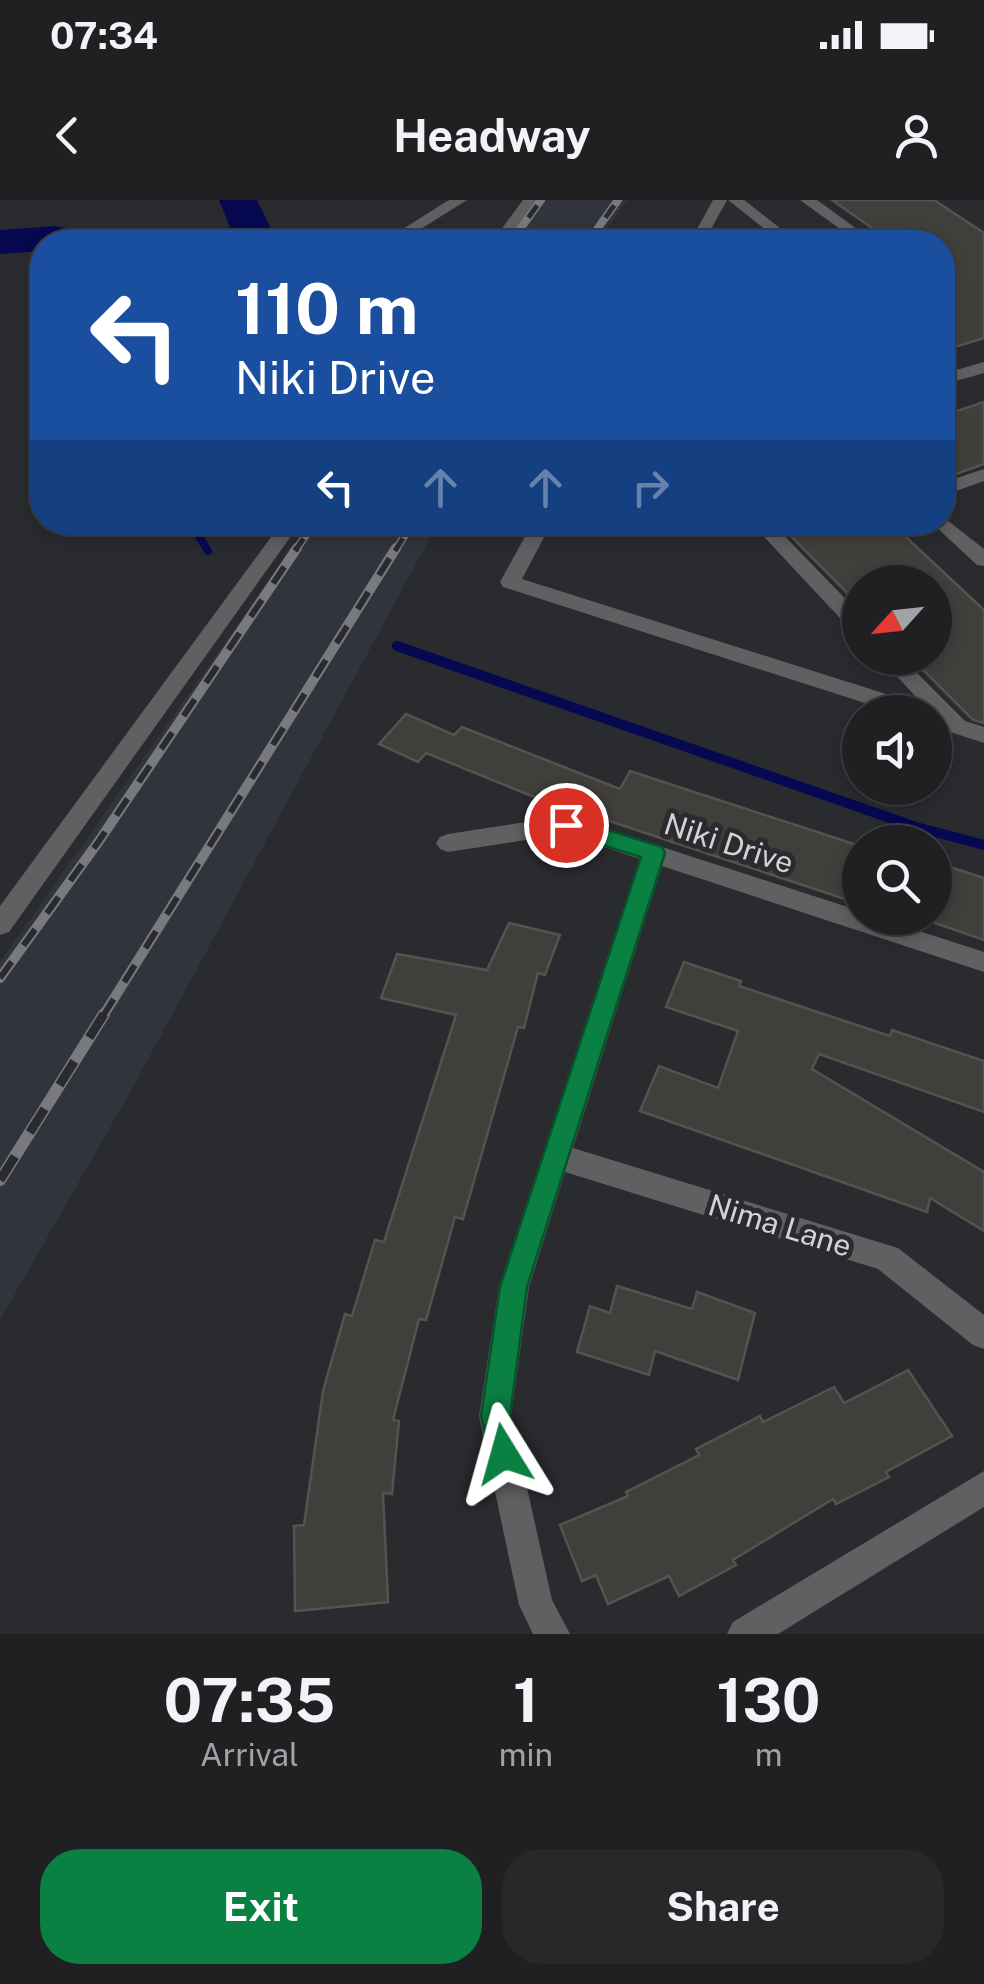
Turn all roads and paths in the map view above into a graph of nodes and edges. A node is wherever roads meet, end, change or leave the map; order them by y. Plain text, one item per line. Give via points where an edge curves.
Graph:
1 (460, 200) edge
2 (531, 200) edge
3 (720, 200) edge
4 (735, 200) edge
5 (807, 200) edge
6 (410, 230) edge
7 (509, 230) edge
8 (707, 230) edge
9 (774, 230) edge
10 (849, 230) edge
11 (984, 366) edge
12 (955, 376) edge
13 (984, 476) edge
14 (955, 486) edge
15 (955, 534) edge
16 (283, 535) edge
17 (536, 535) edge
18 (771, 535) edge
19 (984, 560) edge
20 (842, 608) edge
21 (905, 675) edge
22 (863, 695) edge
23 (922, 695) edge
24 (952, 724) edge
25 (984, 734) edge
26 (448, 843) dead end
27 (654, 853) junction
28 (0, 925) edge
29 (984, 962) edge
30 (556, 1156) junction
31 (984, 1334) edge
32 (984, 1488) edge
33 (552, 1634) edge
34 (745, 1634) edge

1 - 6 street
2 - 7 street
3 - 8 street
4 - 9 street
5 - 10 street
11 - 12 street
13 - 14 street
15 - 19 street
16 - 28 street
17 - 22 street via 510,582
18 - 20 street
21 - 23 street
24 - 25 street
26 - 27 street, Niki Drive via 566,825
27 - 29 street, Niki Drive
27 - 30 street
30 - 31 street, Nima Lane via 888,1258
30 - 33 street via 514,1287 495,1416 536,1604
32 - 34 street

